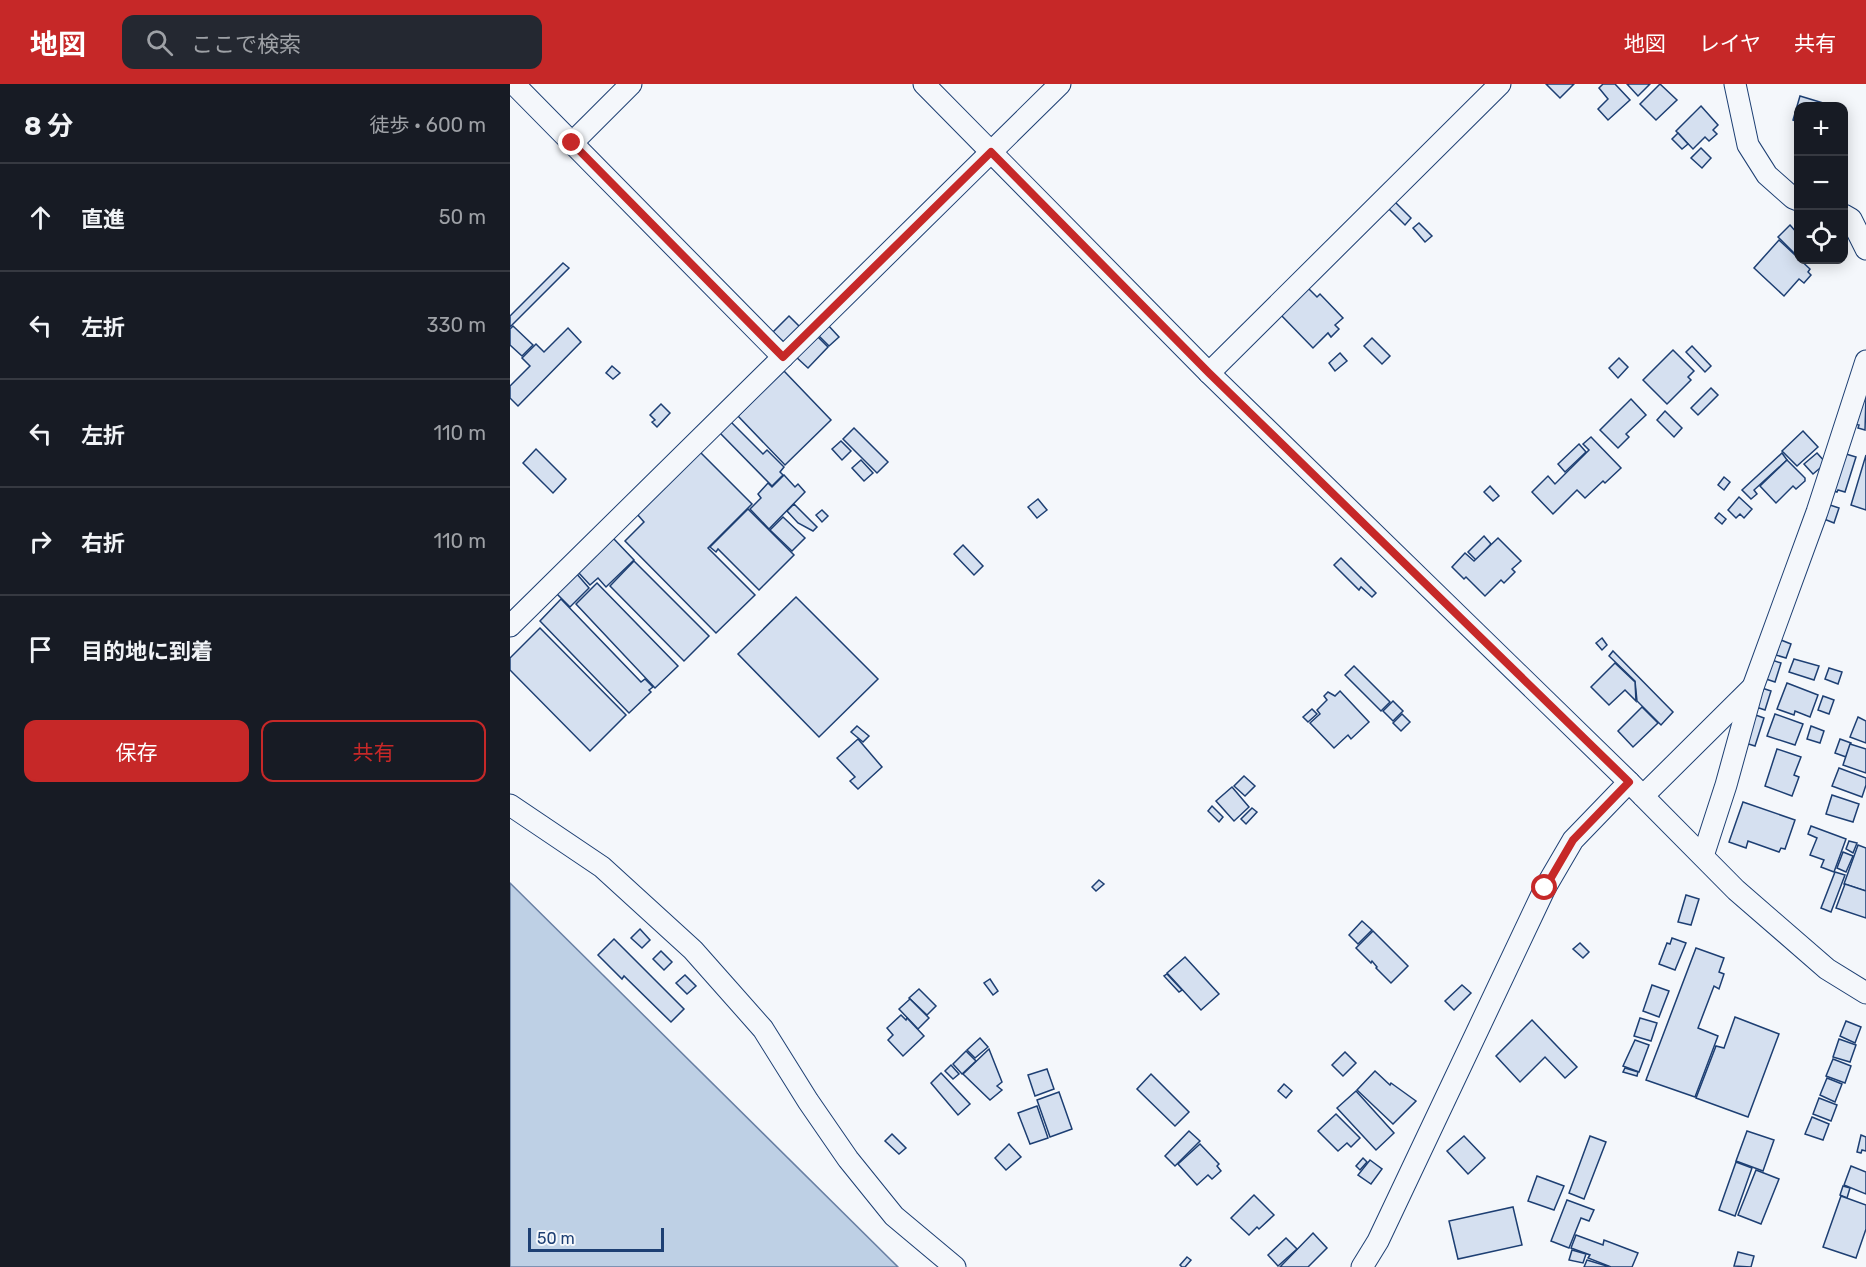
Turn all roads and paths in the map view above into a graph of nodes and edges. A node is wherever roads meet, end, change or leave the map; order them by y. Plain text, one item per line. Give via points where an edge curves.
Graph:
1 (514, 84) edge
2 (631, 84) edge
3 (924, 84) edge
4 (1060, 84) edge
5 (1500, 84) edge
6 (1735, 84) edge
7 (572, 143) junction
8 (991, 152) junction
9 (1794, 198) edge
10 (1848, 217) edge
11 (1866, 249) edge
12 (783, 357) junction
13 (1866, 361) edge
14 (1209, 373) junction
15 (510, 626) edge
16 (1754, 687) junction
17 (1636, 789) junction
18 (510, 805) edge
19 (1703, 856) junction
20 (1866, 993) edge
21 (955, 1267) edge
22 (1362, 1267) edge

1 - 7 street
2 - 7 street
3 - 8 street
4 - 8 street
5 - 14 street
6 - 9 street via 1749,145 1767,175
7 - 12 street
8 - 12 street
8 - 14 street
10 - 11 street
12 - 15 street
13 - 16 street
14 - 17 street
16 - 17 street
16 - 19 street
17 - 19 street
17 - 22 street via 1573,840 1545,888 1378,1241
18 - 21 street via 602,867 693,950 763,1029 848,1159 894,1216
19 - 20 street via 1827,969

